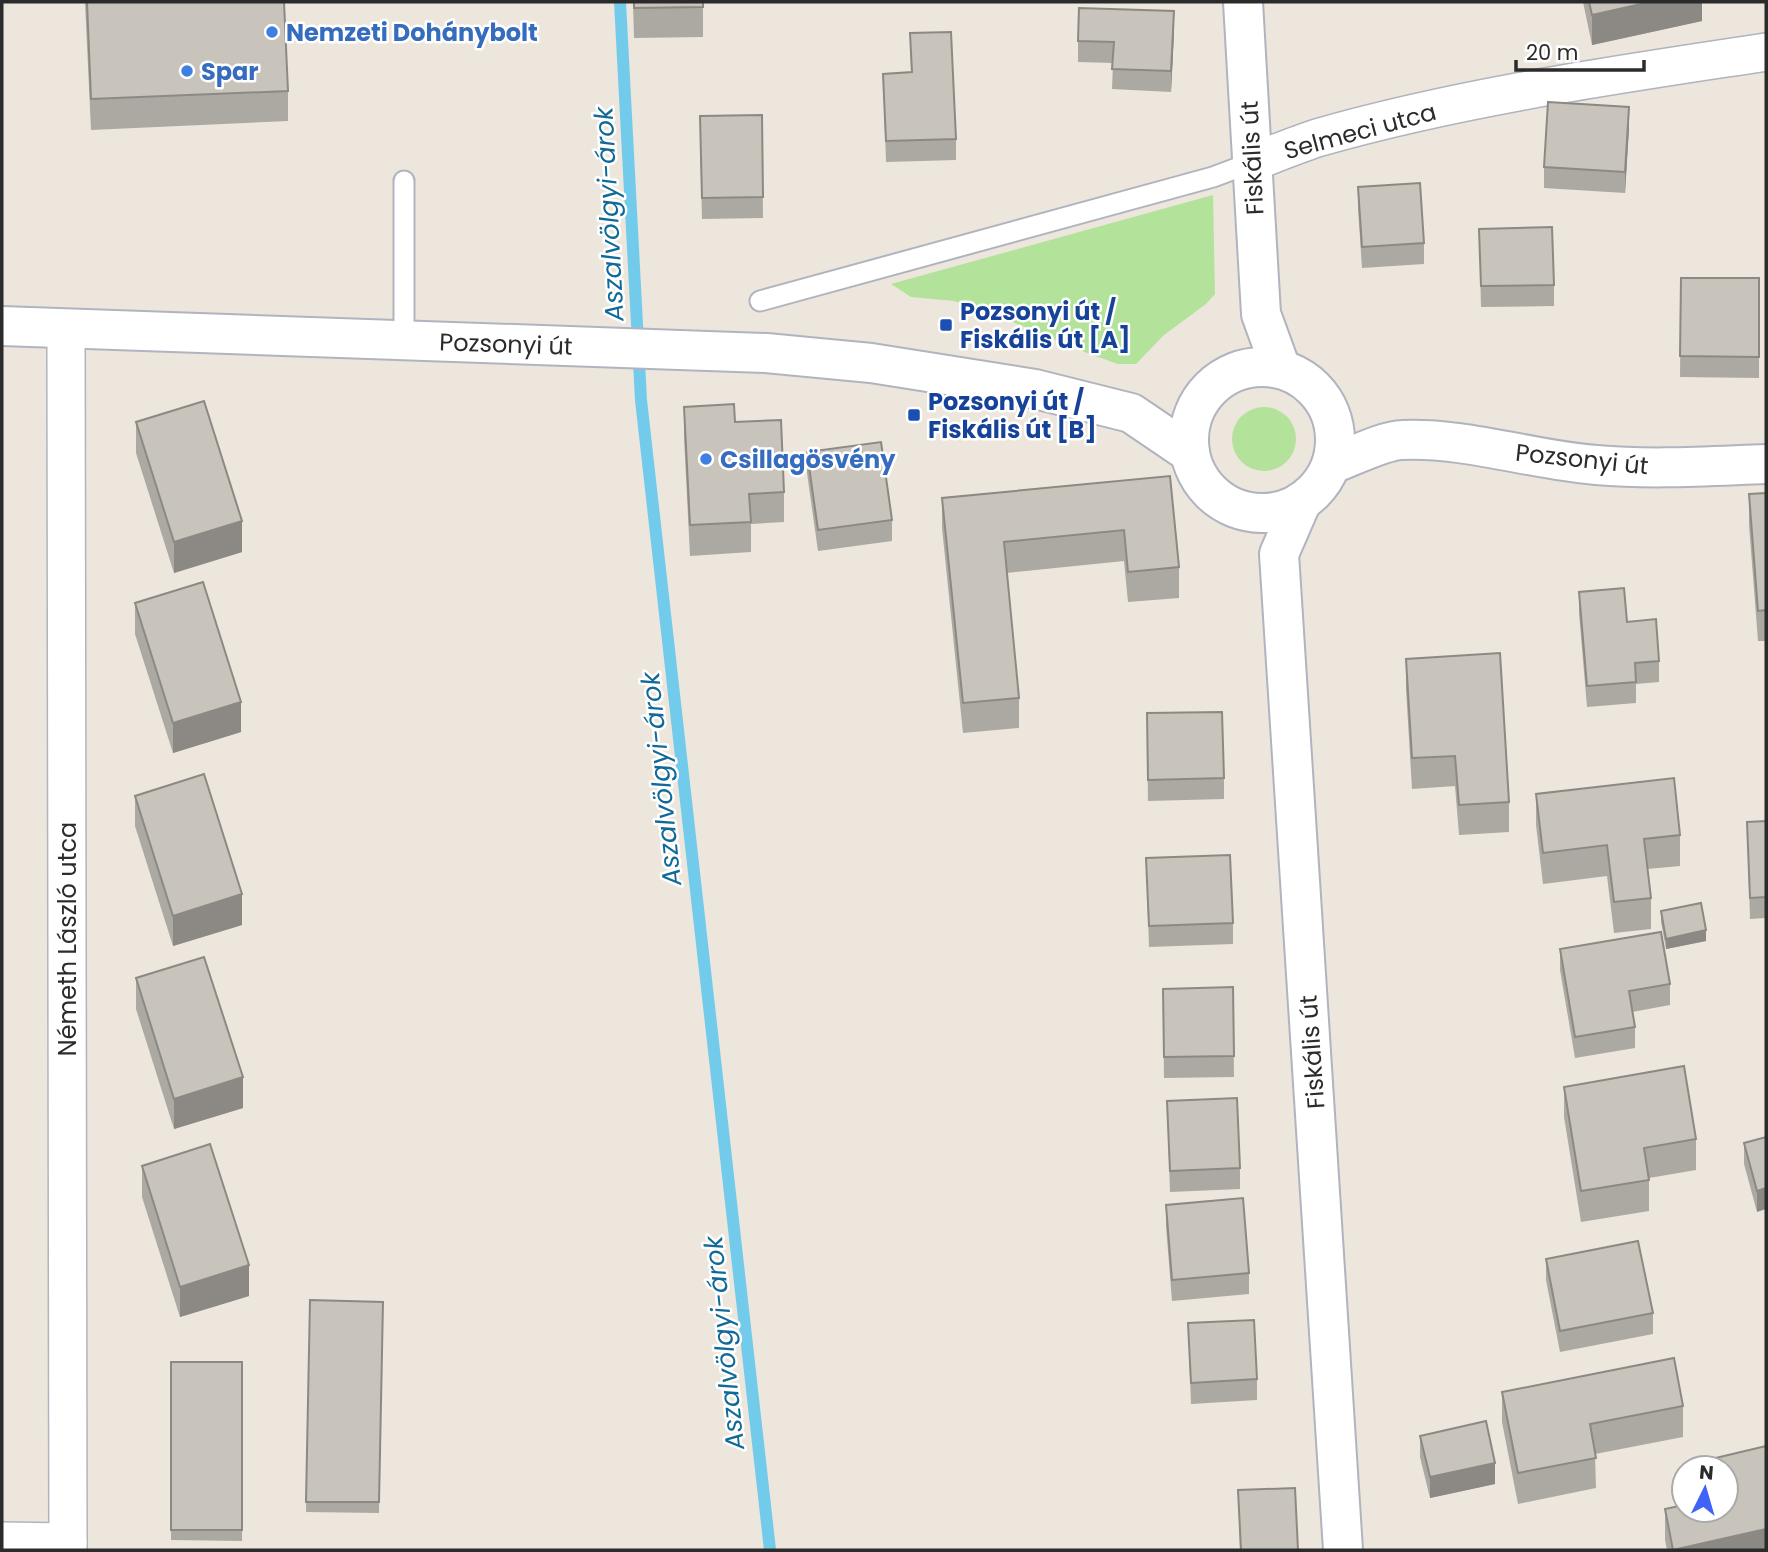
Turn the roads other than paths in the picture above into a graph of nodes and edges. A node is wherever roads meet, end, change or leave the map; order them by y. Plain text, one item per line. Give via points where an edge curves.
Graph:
1 (1243, 2) edge
2 (1766, 52) edge
3 (1253, 162) junction
4 (404, 181) dead end
5 (760, 301) dead end
6 (1261, 314) junction
7 (2, 327) edge
8 (66, 328) junction
9 (404, 340) junction
10 (1281, 369) junction
11 (1235, 372) junction
12 (1322, 397) junction
13 (1200, 401) junction
14 (1131, 413) junction
15 (1399, 439) junction
16 (1190, 453) junction
17 (1332, 464) junction
18 (1766, 464) edge
19 (1302, 502) junction
20 (1243, 510) junction
21 (1279, 554) junction
22 (2, 1541) edge
23 (68, 1546) edge
24 (1343, 1550) edge

1 - 3 street, Fiskális út
2 - 3 street, Selmeci utca via 1463,103 1316,139
3 - 5 lane, Selmeci utca via 1213,177
3 - 6 street, Fiskális út
4 - 9 lane
6 - 10 street, Fiskális út
6 - 11 street, Fiskális út
7 - 8 street, Pozsonyi út
8 - 9 street, Pozsonyi út
8 - 23 street, Németh László utca
9 - 14 street, Pozsonyi út via 766,354 896,367 1035,389
10 - 11 street via 1258,366
10 - 12 street via 1304,379
11 - 13 street via 1215,383
12 - 15 street, Pozsonyi út
12 - 17 street via 1335,430
13 - 14 street, Pozsonyi út
13 - 16 street via 1190,425
14 - 16 street, Pozsonyi út
15 - 17 street, Pozsonyi út
15 - 18 street, Pozsonyi út via 1455,442 1598,465
16 - 20 street via 1208,490
17 - 19 street via 1320,485
19 - 20 street via 1273,512
19 - 21 street, Fiskális út
20 - 21 street
21 - 24 street, Fiskális út
22 - 23 street

